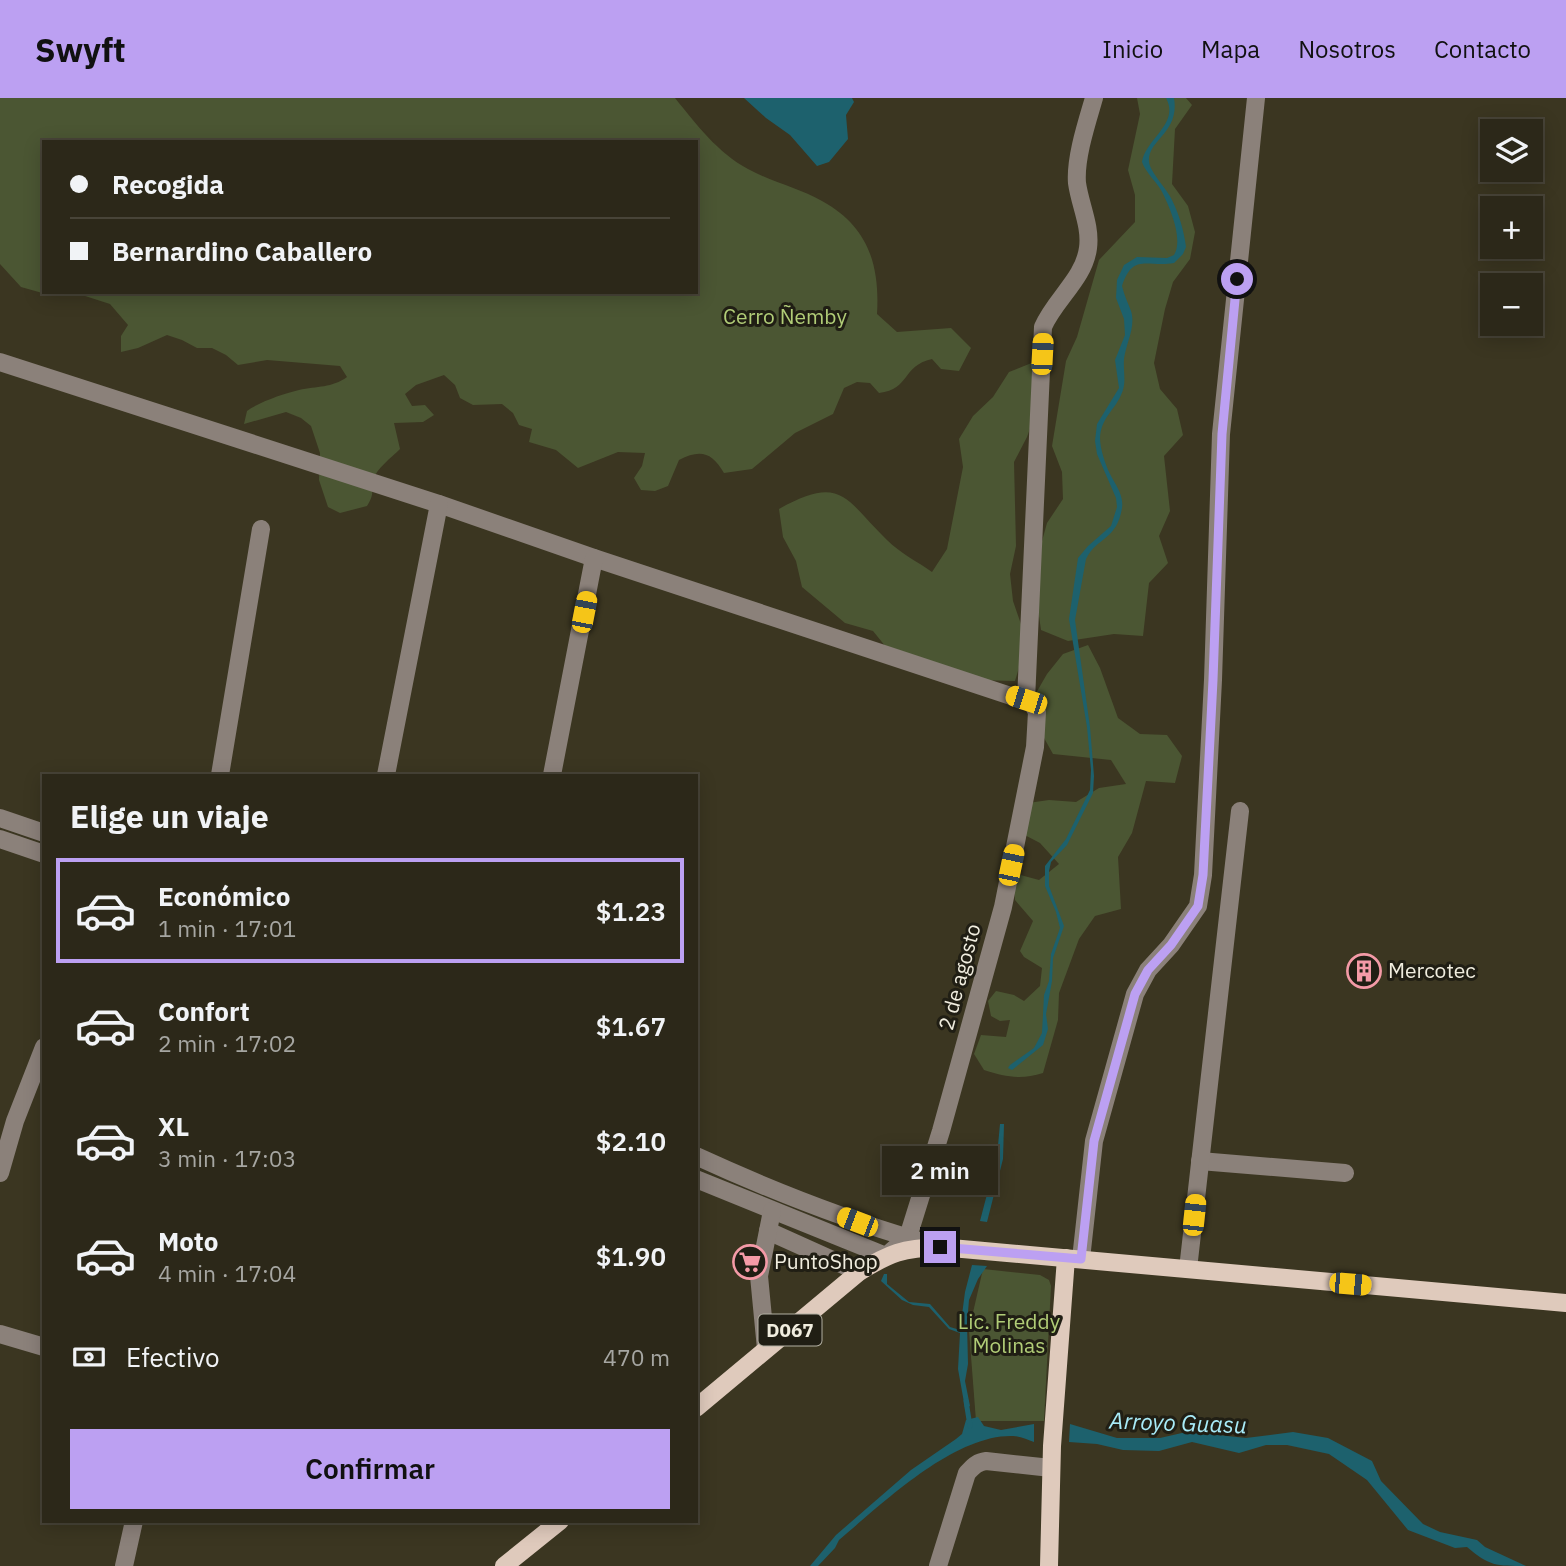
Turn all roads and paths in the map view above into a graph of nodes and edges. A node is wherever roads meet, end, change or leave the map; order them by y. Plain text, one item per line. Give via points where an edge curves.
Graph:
1 (1094, 98) edge
2 (1256, 98) edge
3 (0, 362) edge
4 (439, 504) junction
5 (261, 528) dead end
6 (594, 558) junction
7 (1026, 700) junction
8 (220, 774) edge
9 (386, 774) edge
10 (552, 774) edge
11 (1240, 811) dead end
12 (0, 818) edge
13 (42, 832) edge
14 (0, 839) edge
15 (42, 853) edge
16 (42, 1052) edge
17 (698, 1157) edge
18 (1200, 1161) junction
19 (0, 1173) edge
20 (1345, 1173) dead end
21 (698, 1180) edge
22 (772, 1211) junction
23 (768, 1231) junction
24 (908, 1237) junction
25 (940, 1247) junction
26 (886, 1256) junction
27 (1074, 1259) junction
28 (1188, 1269) junction
29 (859, 1272) junction
30 (1566, 1303) edge
31 (0, 1334) edge
32 (42, 1346) edge
33 (766, 1349) junction
34 (699, 1401) edge
35 (1051, 1468) junction
36 (134, 1523) edge
37 (558, 1523) edge
38 (124, 1566) edge
39 (504, 1566) edge
40 (938, 1566) edge
41 (1049, 1566) edge

1 - 7 street via 1077,181 1088,247 1082,269 1043,327
2 - 27 street via 1222,434 1203,875 1198,906 1135,994 1094,1141
3 - 4 street
4 - 6 street
4 - 9 street
5 - 8 street
6 - 7 street
6 - 10 street
7 - 24 street, 2 de agosto via 1037,712 1035,747 1003,907
11 - 18 street
12 - 13 street
14 - 15 street
16 - 19 street
17 - 24 street via 857,1222
18 - 20 street
18 - 28 street
21 - 22 street
22 - 23 street
22 - 26 street
23 - 29 street
23 - 33 street via 759,1276
24 - 25 street
24 - 26 street
25 - 26 main road, D067 via 911,1248
25 - 27 main road, D067
26 - 29 main road, D067
27 - 28 main road, D067
27 - 35 main road via 1058,1352
28 - 30 main road, D067
29 - 33 main road, D067
31 - 32 street
33 - 34 main road, D067
35 - 40 street via 978,1462 967,1473
35 - 41 main road
36 - 38 street
37 - 39 main road

